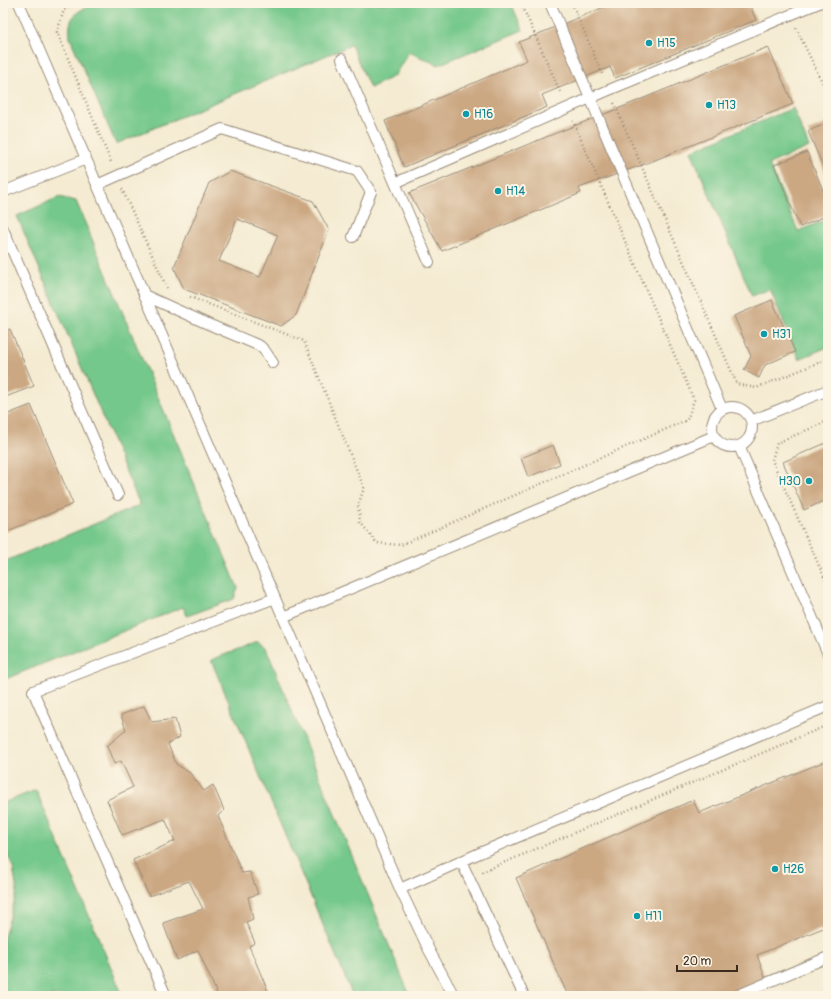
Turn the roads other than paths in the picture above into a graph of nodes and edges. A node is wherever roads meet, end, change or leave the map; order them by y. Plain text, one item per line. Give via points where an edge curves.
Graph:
1 (19, 3) edge
2 (550, 3) edge
3 (819, 3) edge
4 (342, 59) dead end
5 (590, 98) junction
6 (86, 159) junction
7 (395, 183) junction
8 (97, 185) junction
9 (3, 192) edge
10 (3, 229) edge
11 (353, 237) dead end
12 (429, 262) dead end
13 (144, 295) junction
14 (273, 363) dead end
15 (828, 390) edge
16 (722, 409) junction
17 (751, 420) junction
18 (714, 436) junction
19 (739, 446) junction
20 (118, 495) dead end
21 (275, 598) junction
22 (283, 617) junction
23 (828, 654) edge
24 (828, 706) edge
25 (461, 861) junction
26 (400, 889) junction
27 (828, 957) edge
28 (166, 996) edge
29 (454, 996) edge
30 (524, 996) edge
31 (736, 996) edge

1 - 6 lane
2 - 5 lane
3 - 5 lane
4 - 7 lane
5 - 7 lane
5 - 16 lane
6 - 8 lane
6 - 9 lane
7 - 12 lane
8 - 11 lane via 222,129 357,171 371,192
8 - 13 lane
10 - 20 lane
13 - 14 lane via 260,346
13 - 21 lane
15 - 17 lane
16 - 17 lane via 740,408
16 - 18 lane via 712,424
17 - 19 lane via 751,433
18 - 19 lane via 724,445
18 - 22 lane
19 - 23 lane
21 - 22 lane
21 - 28 lane via 33,691
22 - 26 lane
24 - 25 lane
25 - 26 lane
25 - 30 lane
26 - 29 lane
27 - 31 lane

